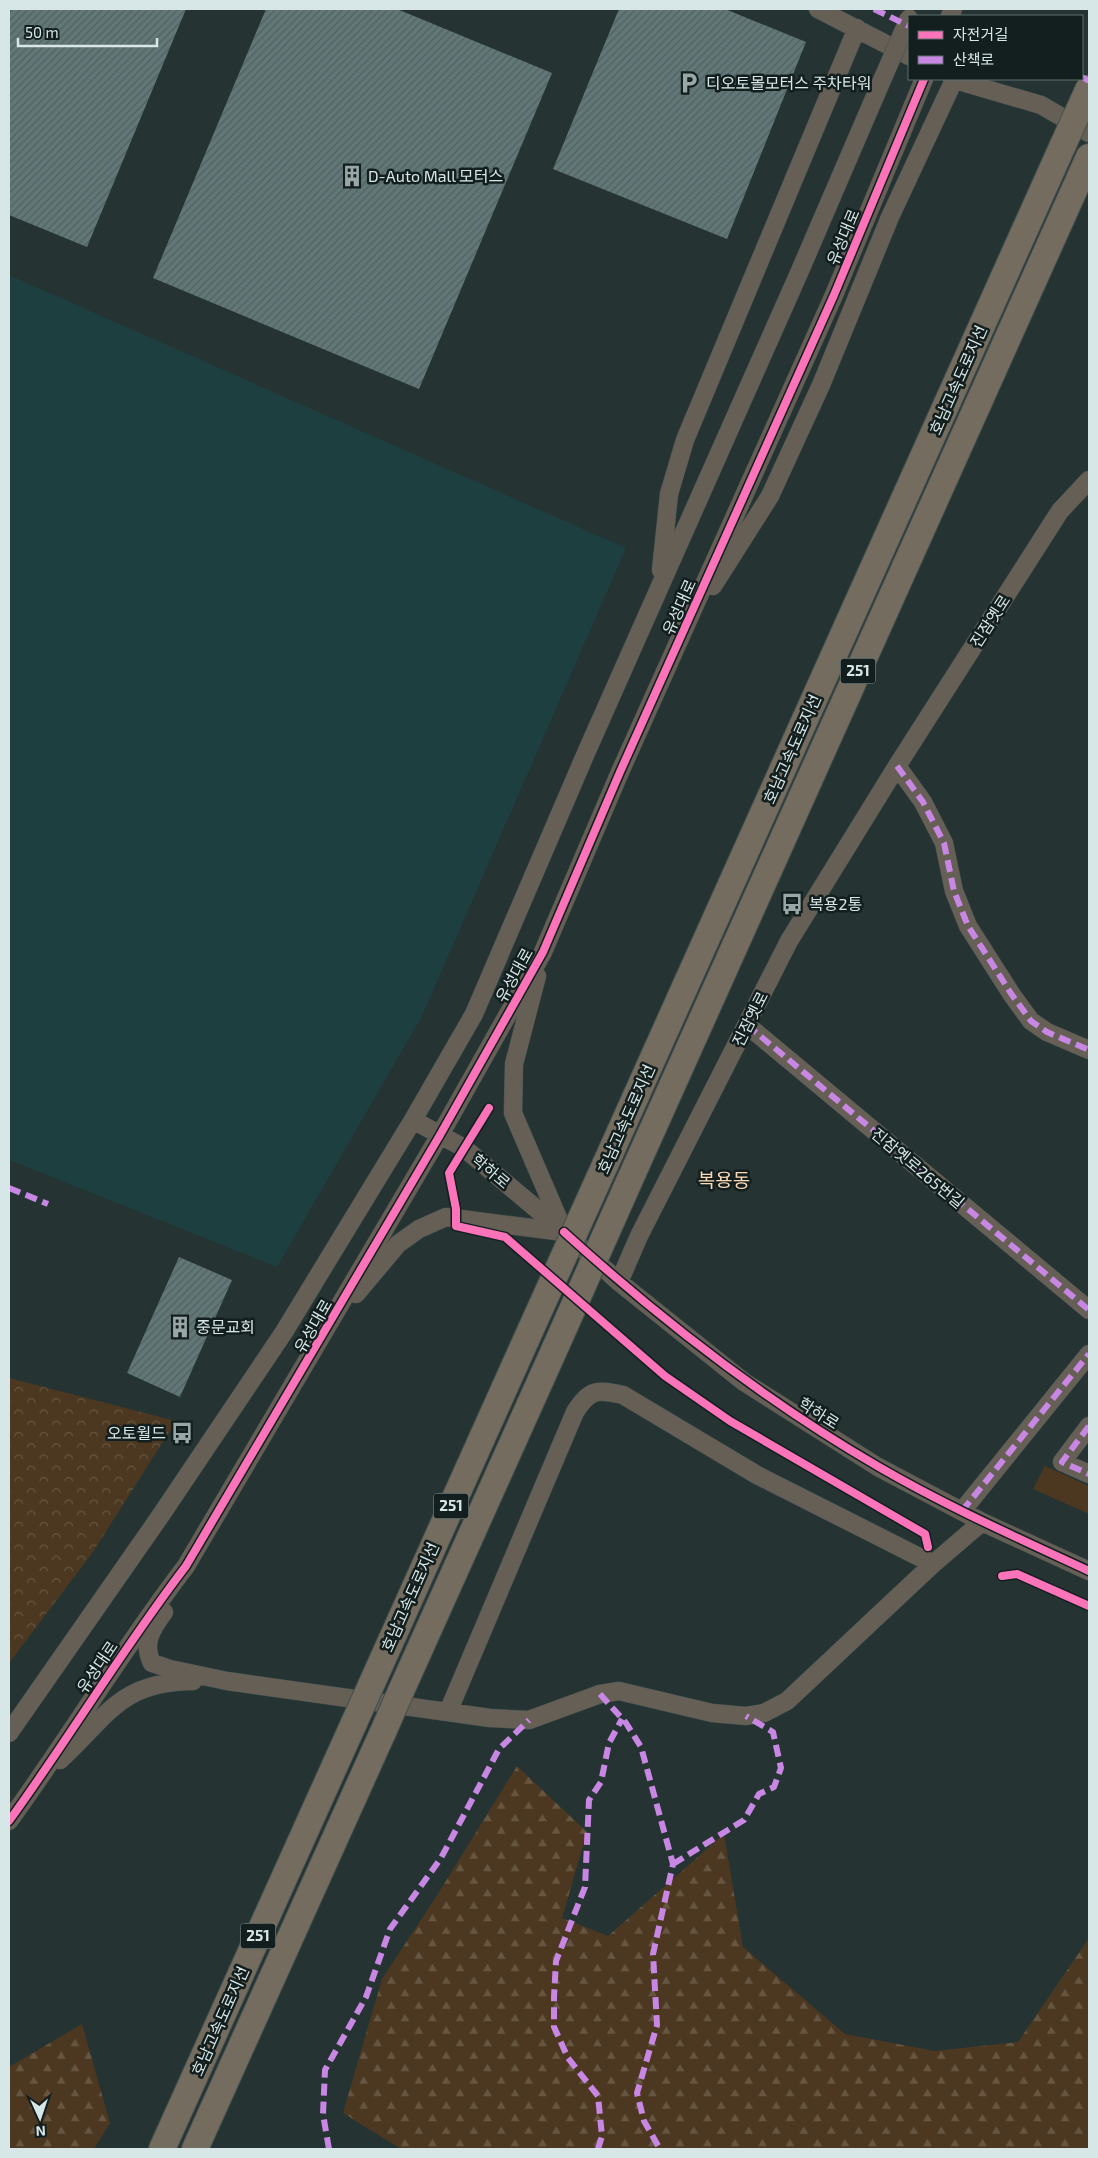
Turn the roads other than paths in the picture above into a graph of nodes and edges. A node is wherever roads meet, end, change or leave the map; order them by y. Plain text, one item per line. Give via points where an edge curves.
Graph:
1 (818, 9) edge
2 (908, 22) edge
3 (857, 28) junction
4 (908, 55) edge
5 (924, 80) edge
6 (953, 80) edge
7 (956, 80) edge
8 (1089, 88) edge
9 (1089, 133) edge
10 (1089, 158) edge
11 (1089, 480) edge
12 (659, 588) junction
13 (680, 640) junction
14 (897, 766) junction
15 (543, 952) junction
16 (747, 1025) junction
17 (1089, 1050) edge
18 (413, 1120) junction
19 (440, 1135) junction
20 (564, 1232) junction
21 (619, 1282) junction
22 (1089, 1310) edge
23 (324, 1335) junction
24 (1089, 1354) edge
25 (1089, 1426) edge
26 (1089, 1474) edge
27 (962, 1511) junction
28 (982, 1522) junction
29 (933, 1564) junction
30 (186, 1566) junction
31 (1089, 1571) edge
32 (227, 1681) junction
33 (448, 1712) junction
34 (9, 1734) edge
35 (39, 1779) junction
36 (9, 1821) edge
37 (162, 2149) edge
38 (196, 2149) edge

1 - 3 street
2 - 12 street, 유성대로, bridge
3 - 4 street
3 - 12 street via 685,440 670,494
5 - 13 street, 유성대로 via 834,295
6 - 13 street via 770,496
7 - 9 street via 1041,105
8 - 37 highway, 호남고속도로지선 / 251, bridge
10 - 38 highway, 호남고속도로지선 / 251, bridge
11 - 14 street, 진잠옛로 via 1060,511
12 - 18 street, 유성대로 via 474,1014
13 - 15 street, 유성대로
14 - 16 street, 진잠옛로 via 788,941
14 - 17 street via 923,802 944,843 954,891 968,926 1012,995 1031,1021 1047,1032
15 - 19 street, 유성대로
15 - 20 street via 514,1064 513,1113
16 - 21 street, 진잠옛로 via 639,1236
16 - 22 street, 진잠옛로265번길
18 - 19 street, 학하로
18 - 34 street, 유성대로 via 284,1332
19 - 20 street, 학하로 via 464,1148
19 - 23 street, 유성대로
20 - 21 street, 학하로
20 - 23 street via 446,1217 419,1229 398,1244
21 - 27 street, 학하로 via 744,1382 878,1467
23 - 30 street, 유성대로
24 - 27 street
25 - 26 street via 1062,1462
27 - 28 street, 학하로
28 - 29 street
28 - 31 street, 학하로
29 - 33 street via 787,1700 764,1713 746,1716 712,1713 619,1690 529,1720
29 - 33 street via 756,1475 623,1395 593,1392 585,1397 575,1412
30 - 32 street via 171,1602 153,1627 147,1653 152,1663
30 - 35 street, 유성대로 via 144,1621
32 - 33 street
32 - 35 street via 165,1682 138,1690 116,1703
35 - 36 street, 유성대로

